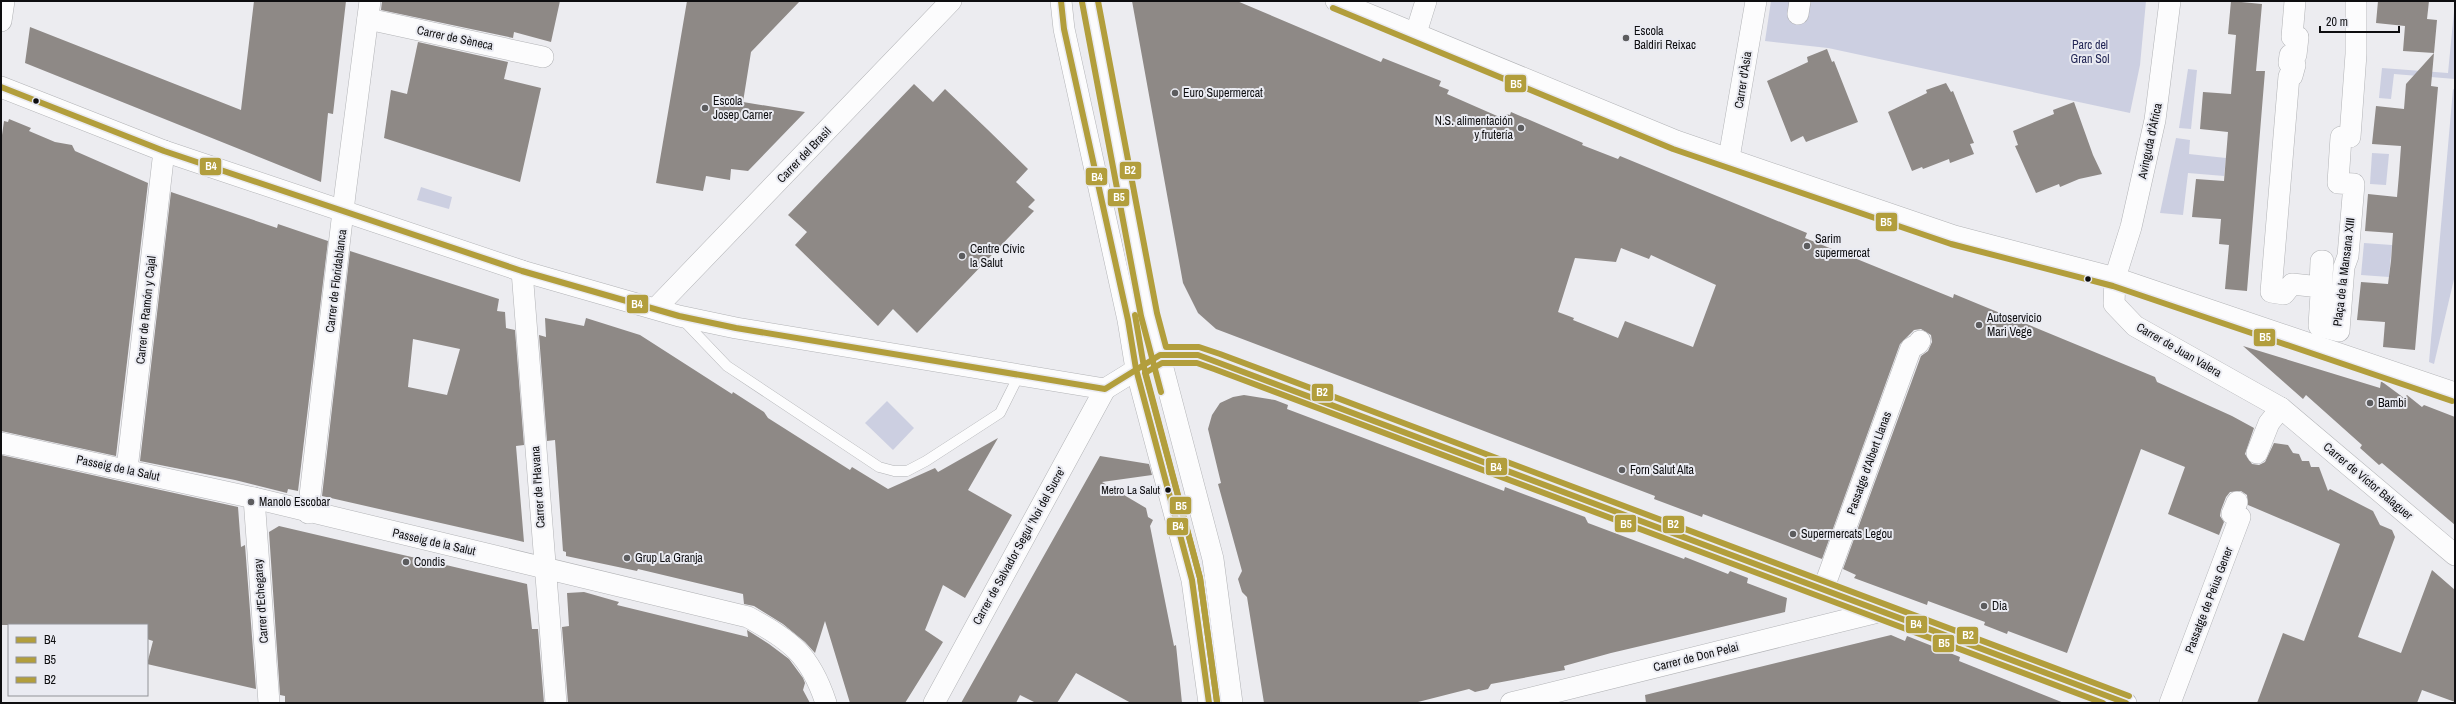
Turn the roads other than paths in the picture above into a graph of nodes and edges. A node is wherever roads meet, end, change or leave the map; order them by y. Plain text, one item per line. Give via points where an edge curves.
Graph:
1 (4, 1) edge
2 (951, 1) edge
3 (1061, 1) edge
4 (1090, 1) edge
5 (1336, 1) edge
6 (1426, 1) edge
7 (1756, 1) edge
8 (2170, 1) edge
9 (2295, 1) edge
10 (2356, 1) edge
11 (369, 10) edge
12 (1, 21) edge
13 (1416, 33) junction
14 (543, 57) dead end
15 (1, 87) edge
16 (164, 151) junction
17 (1729, 158) junction
18 (344, 212) junction
19 (522, 271) junction
20 (2115, 278) junction
21 (656, 308) junction
22 (679, 316) junction
23 (1915, 344) dead end
24 (1160, 355) junction
25 (1136, 369) junction
26 (1019, 375) junction
27 (1105, 389) junction
28 (2454, 389) edge
29 (2281, 408) junction
30 (1, 443) edge
31 (2257, 453) dead end
32 (127, 469) junction
33 (254, 498) junction
34 (2237, 502) dead end
35 (308, 513) junction
36 (2455, 555) edge
37 (544, 567) junction
38 (1823, 590) junction
39 (1882, 610) junction
40 (269, 703) edge
41 (556, 703) edge
42 (826, 703) edge
43 (934, 703) edge
44 (1209, 703) edge
45 (1232, 703) edge
46 (1511, 703) edge
47 (2126, 703) edge
48 (2170, 703) edge

1 - 12 street
2 - 21 street, Carrer del Brasil
3 - 25 street via 1064,29 1128,320
4 - 24 street via 1149,315
5 - 13 street
6 - 13 street
7 - 17 street, Carrer d'Àsia
8 - 20 street, Avinguda d'Àfrica via 2155,120 2131,227
9 - 10 street, Plaça de la Mansana XIII via 2292,37 2298,37 2296,55 2290,55 2289,63 2295,65 2292,76 2289,76 2271,292 2284,294 2292,284 2320,287 2323,261 2319,326 2339,332 2354,184 2338,183 2341,137 2350,137 2356,54
11 - 14 street, Carrer de Sèneca
11 - 18 street, Carrer de Floridablanca
13 - 17 street via 1676,140
15 - 16 street
16 - 18 street
16 - 32 street, Carrer de Ramón y Cajal
17 - 20 street via 1954,236
18 - 19 street
18 - 35 street, Carrer de Floridablanca
19 - 21 street
19 - 37 street, Carrer de l'Havana
20 - 28 street
20 - 29 street, Carrer de Juan Valera via 2114,304 2135,326
21 - 22 street
22 - 26 street via 736,328
22 - 26 lane via 727,366 879,467 894,471 908,471 1000,413
23 - 38 street, Passatge d'Albert Llanas
24 - 25 street
24 - 38 street via 1198,355 1217,361
24 - 45 street via 1213,559
25 - 27 street
25 - 44 street via 1192,580
26 - 27 street
27 - 43 street, Carrer de Salvador Seguí 'Noi del Sucre'
29 - 31 street via 2269,423
29 - 36 street, Carrer de Víctor Balaguer
30 - 32 street, Passeig de la Salut
32 - 33 street, Passeig de la Salut
33 - 35 street, Passeig de la Salut
33 - 40 street, Carrer d'Echegaray
34 - 48 street, Passatge de Peius Gener via 2232,514 2240,517
35 - 37 street, Passeig de la Salut
37 - 41 street, Carrer de l'Havana
37 - 42 street, Passeig de la Salut via 748,616 779,634 804,656
38 - 39 street
39 - 46 street, Carrer de Don Pelai
39 - 47 street

